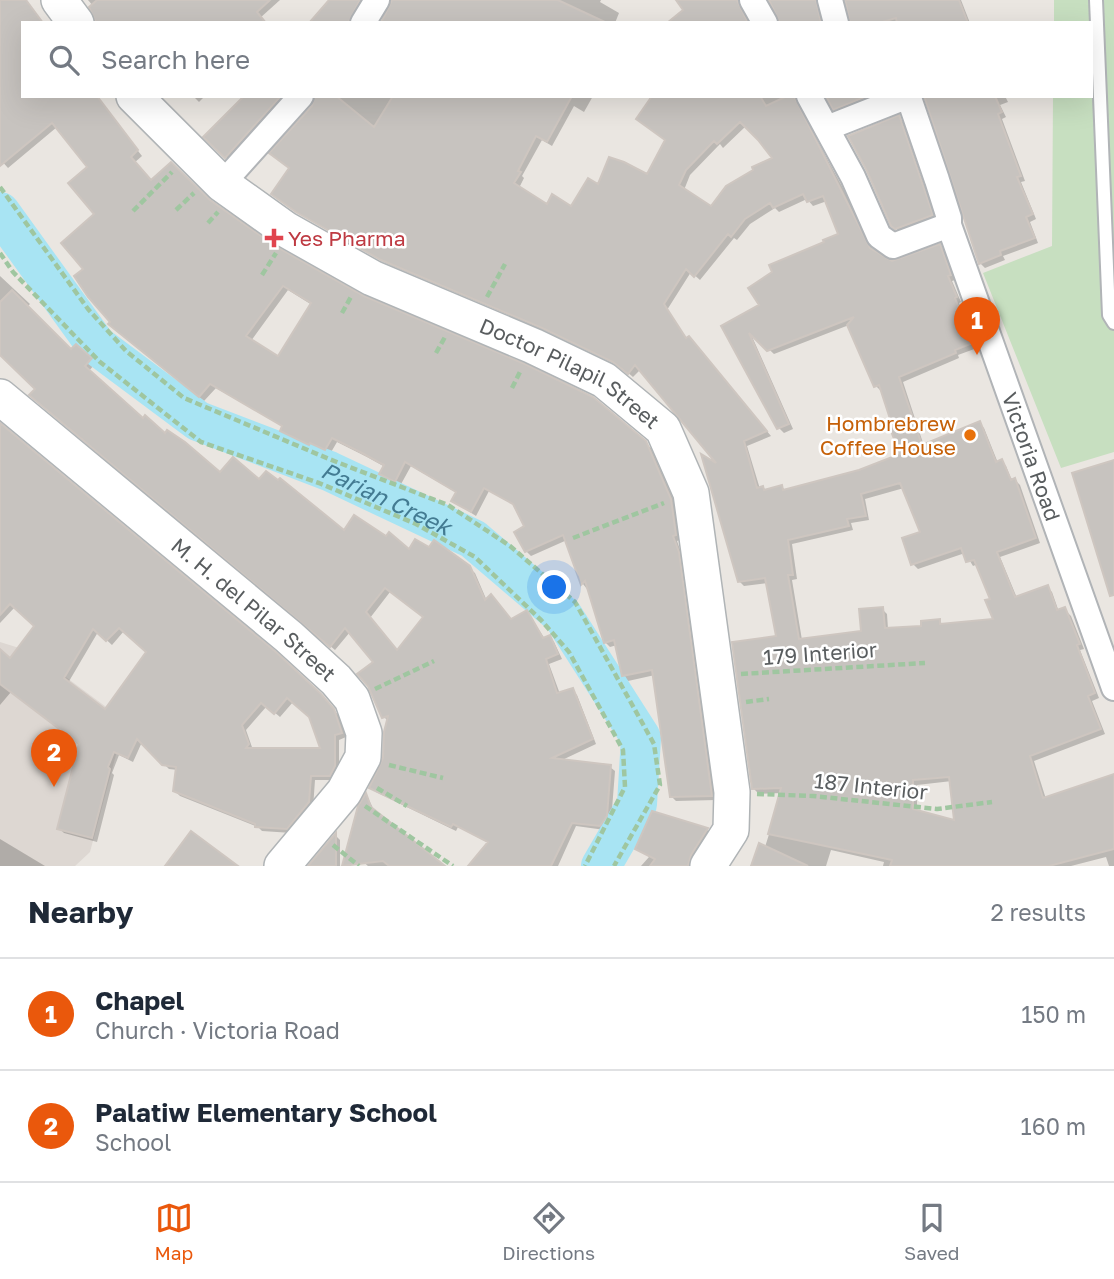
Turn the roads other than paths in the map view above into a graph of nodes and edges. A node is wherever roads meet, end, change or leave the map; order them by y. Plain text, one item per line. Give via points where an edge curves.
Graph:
1 (377, 0) edge
2 (752, 0) edge
3 (830, 0) edge
4 (1096, 0) edge
5 (364, 21) edge
6 (764, 21) edge
7 (835, 21) edge
8 (136, 98) edge
9 (299, 98) edge
10 (810, 98) edge
11 (858, 105) edge
12 (827, 128) junction
13 (222, 184) junction
14 (1110, 202) edge
15 (949, 225) junction
16 (1114, 323) edge
17 (0, 397) edge
18 (1114, 688) edge
19 (282, 866) edge
20 (708, 866) edge

1 - 5 street
2 - 6 street
3 - 7 street
4 - 14 lane
8 - 13 street, Doctor Pilapil Street
9 - 13 street
10 - 12 street
11 - 12 street
11 - 15 street, Victoria Road via 909,98
12 - 15 street via 879,236 893,246
13 - 20 street, Doctor Pilapil Street via 285,229 372,278 604,380 663,429 691,493 732,792 731,830
14 - 16 lane via 1109,315
15 - 18 street, Victoria Road
17 - 19 street, M. H. del Pilar Street via 289,636 352,699 365,744 357,778

